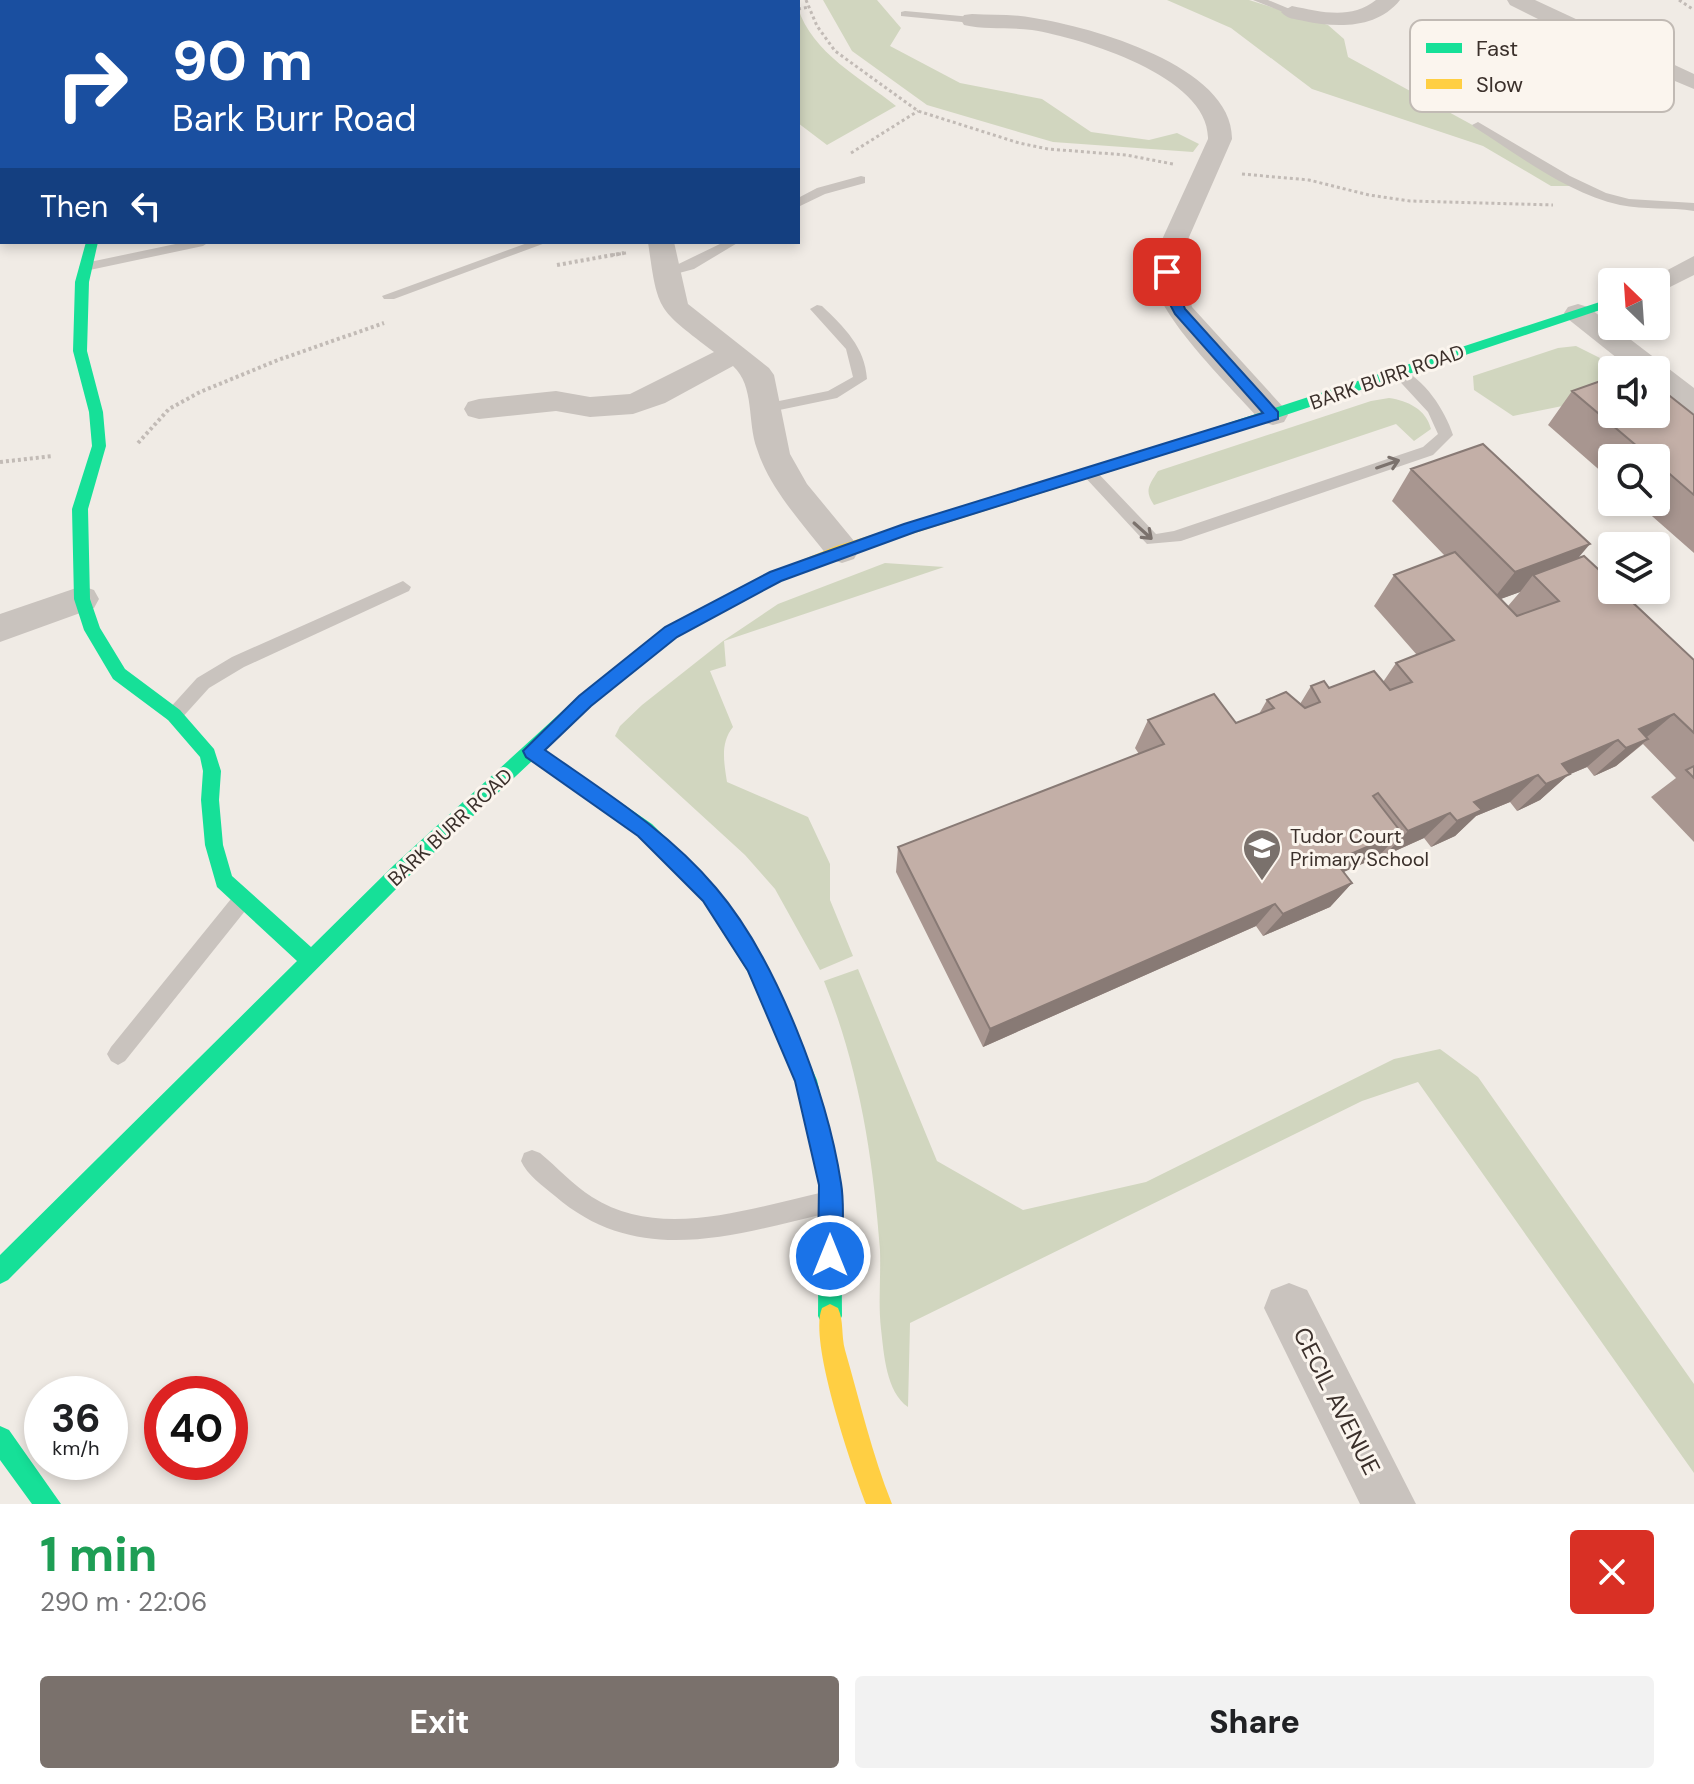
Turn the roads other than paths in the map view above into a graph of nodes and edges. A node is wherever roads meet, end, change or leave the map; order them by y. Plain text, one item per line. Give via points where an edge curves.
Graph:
1 (1258, 0) edge
2 (1389, 0) edge
3 (1518, 0) edge
4 (1036, 12) edge
5 (1292, 12) joint
6 (905, 14) dead end
7 (1552, 18) junction
8 (972, 20) joint
9 (1547, 20) edge
10 (1556, 20) edge
11 (1674, 73) edge
12 (1694, 82) edge
13 (1478, 125) dead end
14 (861, 180) dead end
15 (800, 202) edge
16 (1694, 207) edge
17 (91, 244) edge
18 (194, 244) edge
19 (536, 244) edge
20 (661, 244) edge
21 (729, 244) edge
22 (1694, 264) edge
23 (85, 267) junction
24 (668, 272) junction
25 (1670, 278) edge
26 (389, 296) dead end
27 (1598, 307) edge
28 (817, 309) dead end
29 (1578, 313) junction
30 (733, 354) junction
31 (1633, 356) edge
32 (1399, 373) junction
33 (1670, 385) edge
34 (1694, 404) edge
35 (765, 408) junction
36 (479, 409) dead end
37 (1273, 415) junction
38 (1090, 474) junction
39 (842, 550) junction
40 (403, 587) dead end
41 (82, 599) junction
42 (0, 628) edge
43 (174, 715) junction
44 (532, 751) junction
45 (242, 900) junction
46 (312, 961) junction
47 (118, 1054) dead end
48 (532, 1161) dead end
49 (830, 1202) junction
50 (0, 1272) edge
51 (1289, 1308) dead end
52 (0, 1439) edge
53 (1380, 1501) edge
54 (48, 1504) edge
55 (879, 1504) edge

1 - 5 lane
2 - 5 street via 1342,29
3 - 7 street
4 - 8 street
4 - 37 street via 1175,75 1209,103 1220,122 1220,139 1171,251 1171,295
6 - 8 lane
7 - 9 lane
7 - 10 street
11 - 12 street
13 - 16 lane via 1594,193 1624,202
14 - 15 lane
17 - 23 street
18 - 23 lane
19 - 26 lane
20 - 24 street
21 - 24 lane
22 - 25 street
23 - 41 street via 80,351 99,446 80,509
24 - 30 street via 670,298 677,310
27 - 29 street, BARK BURR ROAD
28 - 35 lane via 861,361 860,379 832,395
29 - 31 street
29 - 32 street, BARK BURR ROAD
30 - 35 street via 759,375
30 - 36 street via 633,404 590,407 556,401
32 - 37 street, BARK BURR ROAD
38 -> 32 lane via 1153,540 1175,537 1428,451 1446,435 1443,421
33 - 34 street
35 - 39 street via 775,456
37 - 38 street, BARK BURR ROAD
38 - 39 street, BARK BURR ROAD
39 - 44 street, BARK BURR ROAD via 776,576 671,632
40 - 43 lane via 238,662 203,683
41 - 42 street
41 - 43 street via 92,630 119,674
43 - 45 street via 208,754 214,845 224,881
44 - 46 street, BARK BURR ROAD
44 - 49 street via 645,830 710,895 755,965 806,1080
45 - 46 street
45 - 47 lane
46 - 50 street, BARK BURR ROAD
48 - 49 lane via 585,1205 633,1227 674,1232
49 - 55 street via 830,1338
51 - 53 street, CECIL AVENUE
52 - 54 street

